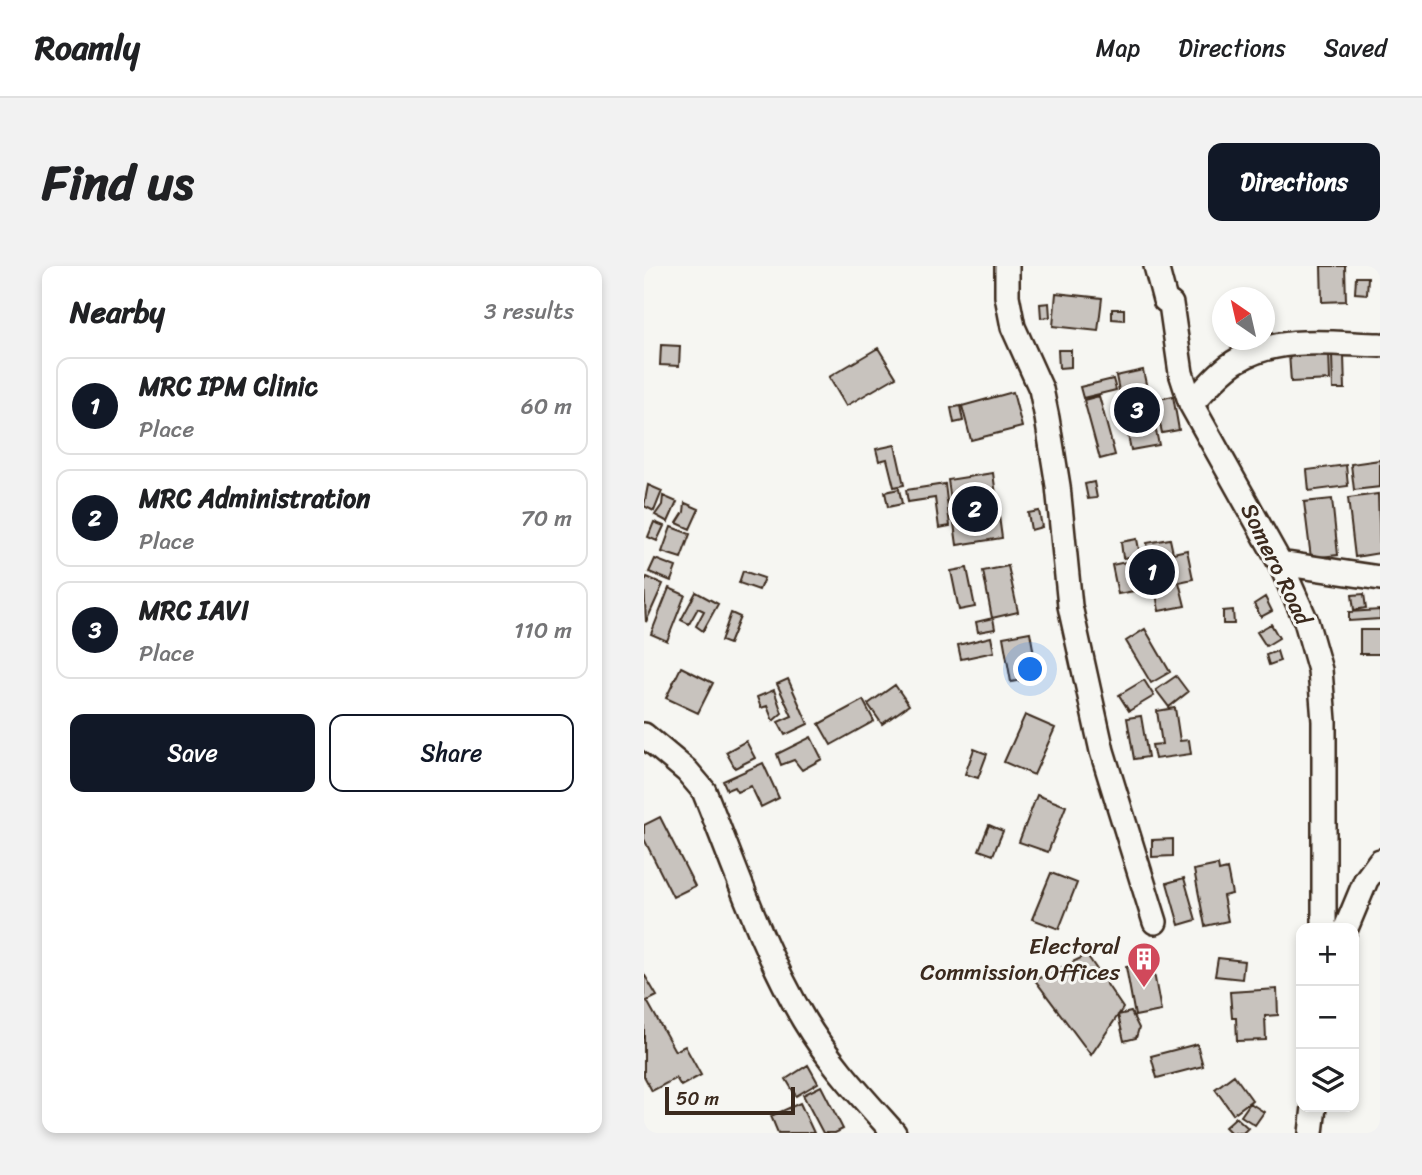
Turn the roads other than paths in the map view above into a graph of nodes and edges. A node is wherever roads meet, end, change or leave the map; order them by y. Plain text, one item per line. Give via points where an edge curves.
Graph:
1 (1007, 266) edge
2 (1156, 266) edge
3 (1176, 266) edge
4 (1166, 300) junction
5 (1380, 345) edge
6 (1191, 404) junction
7 (1280, 563) junction
8 (1380, 578) edge
9 (644, 735) edge
10 (1380, 860) edge
11 (1155, 922) dead end
12 (1324, 923) edge
13 (1348, 923) edge
14 (1313, 1112) edge
15 (894, 1133) edge
16 (1311, 1133) edge

1 - 11 street via 1013,327 1041,389 1047,418 1070,606 1102,751
2 - 4 street, Somero Road
3 - 4 street
4 - 6 street, Somero Road via 1171,304 1181,373
5 - 6 street via 1266,346 1236,361
6 - 7 street, Somero Road
7 - 8 street
7 - 12 street, Somero Road via 1306,621 1320,670
9 - 15 street via 704,791 804,1021 831,1061
10 - 13 street
14 - 16 street

